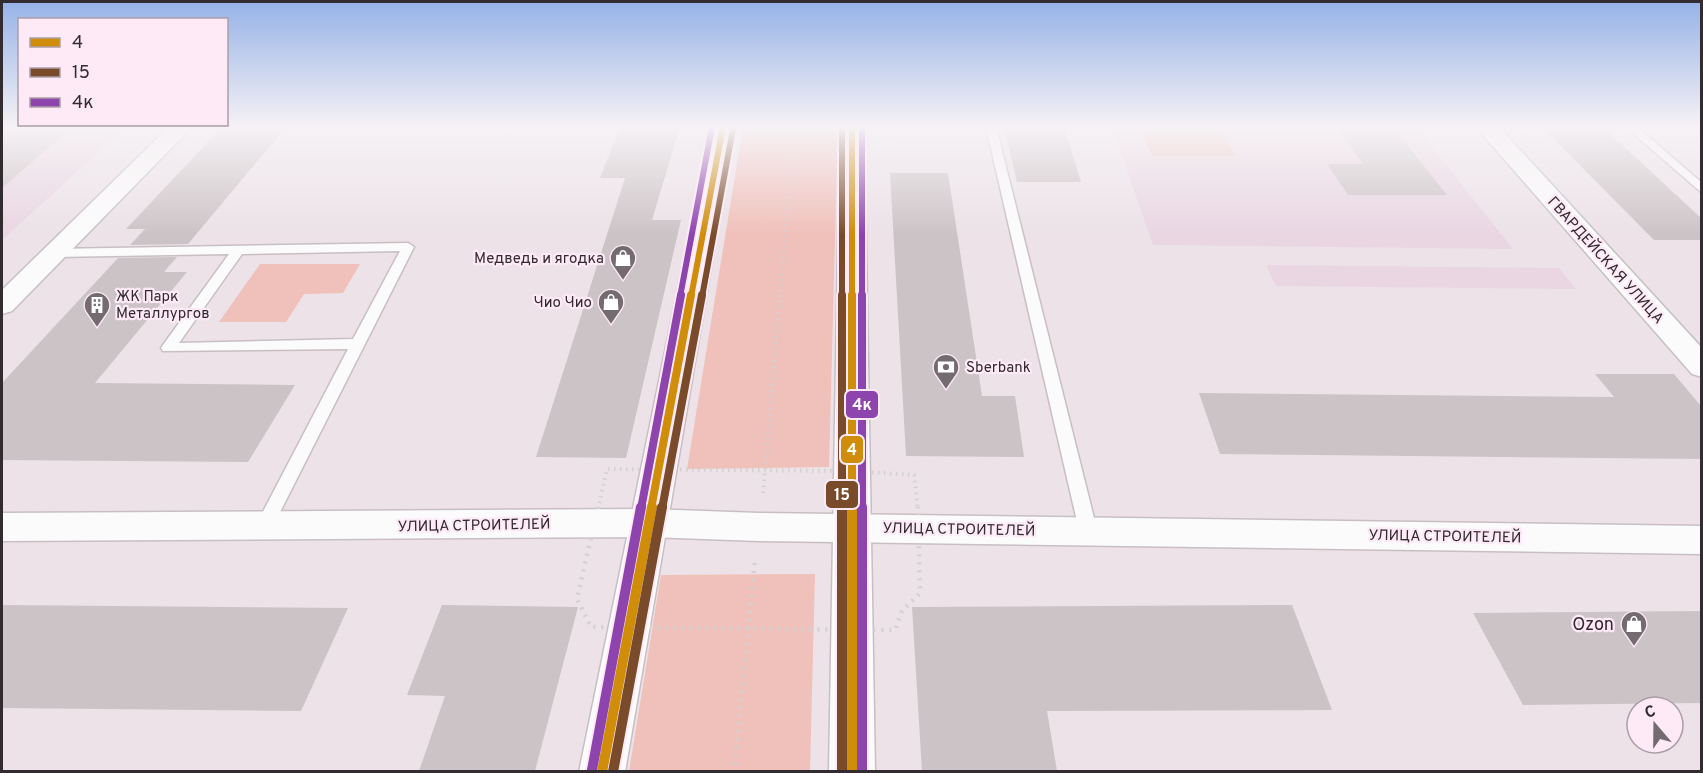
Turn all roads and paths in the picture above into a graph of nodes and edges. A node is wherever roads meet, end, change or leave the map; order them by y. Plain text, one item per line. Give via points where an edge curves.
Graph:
1 (145, 163) edge
2 (717, 163) edge
3 (791, 163) edge
4 (851, 163) edge
5 (1000, 163) edge
6 (1519, 163) edge
7 (1671, 163) edge
8 (1701, 190) edge
9 (238, 250) junction
10 (54, 253) junction
11 (2, 305) edge
12 (358, 344) junction
13 (1701, 367) edge
14 (607, 469) dead end
15 (659, 469) junction
16 (766, 470) junction
17 (852, 471) junction
18 (914, 475) dead end
19 (649, 523) junction
20 (2, 527) edge
21 (264, 527) junction
22 (759, 527) junction
23 (852, 528) junction
24 (1088, 530) junction
25 (1701, 540) edge
26 (577, 599) dead end
27 (902, 611) dead end
28 (629, 627) junction
29 (747, 628) junction
30 (852, 629) junction
31 (602, 771) edge
32 (734, 771) edge
33 (852, 771) edge

1 - 10 street
2 - 15 street
3 - 16 path
4 - 17 street
5 - 24 lane
6 - 13 street, ГВАРДЕЙСКАЯ УЛИЦА
7 - 8 lane
9 - 10 lane
9 - 12 lane via 408,247
9 - 12 lane via 168,348
10 - 11 street
12 - 21 lane
14 - 15 path
15 - 16 path
15 - 19 street
16 - 17 path
16 - 22 path
17 - 18 path
17 - 23 street
19 - 21 street, УЛИЦА СТРОИТЕЛЕЙ
19 - 22 street, УЛИЦА СТРОИТЕЛЕЙ
19 - 28 street
20 - 21 street, УЛИЦА СТРОИТЕЛЕЙ
22 - 23 street, УЛИЦА СТРОИТЕЛЕЙ
22 - 29 path
23 - 24 street, УЛИЦА СТРОИТЕЛЕЙ
23 - 30 street
24 - 25 street, УЛИЦА СТРОИТЕЛЕЙ
26 - 28 path via 591,627
27 - 30 path via 895,630
28 - 29 path
28 - 31 street
29 - 30 path
29 - 32 path
30 - 33 street

